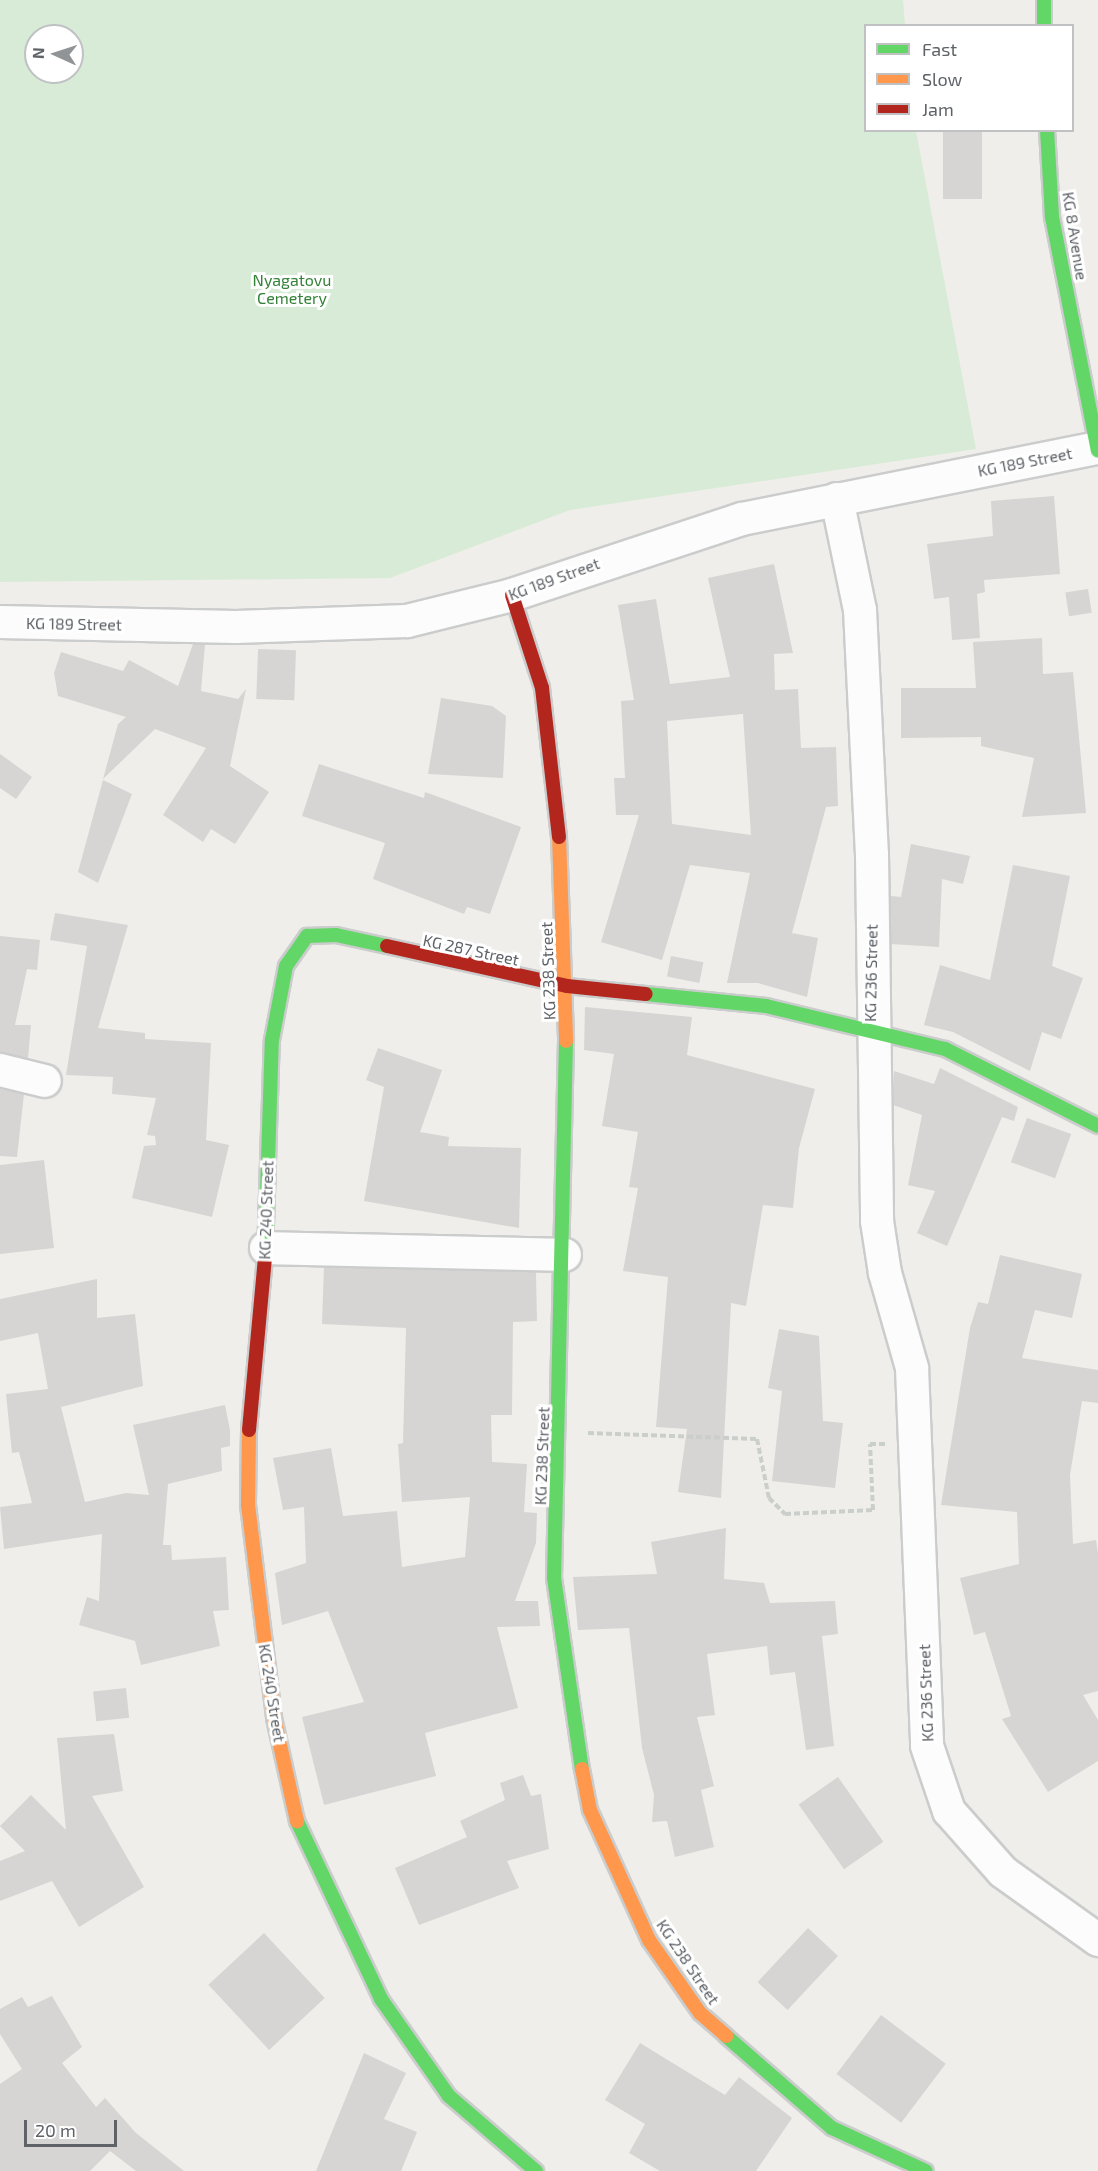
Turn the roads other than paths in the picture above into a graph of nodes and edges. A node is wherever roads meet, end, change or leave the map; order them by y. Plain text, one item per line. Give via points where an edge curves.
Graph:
1 (1044, 0) edge
2 (1044, 24) edge
3 (1047, 132) edge
4 (1098, 449) edge
5 (837, 499) junction
6 (512, 595) junction
7 (0, 622) edge
8 (567, 986) junction
9 (870, 1027) junction
10 (0, 1070) edge
11 (45, 1081) dead end
12 (1098, 1126) edge
13 (269, 1135) joint
14 (266, 1248) junction
15 (565, 1256) junction
16 (1098, 1940) edge
17 (536, 2171) edge
18 (926, 2171) edge

1 - 2 street
3 - 4 street, KG 8 Avenue via 1052,217
4 - 5 street, KG 189 Street
5 - 6 street, KG 189 Street via 742,519
5 - 9 street, KG 236 Street via 860,610 872,855
6 - 7 street, KG 189 Street via 407,621 236,627
6 - 8 street, KG 238 Street via 542,688 556,785
8 - 9 street, KG 287 Street via 766,1006
8 - 13 street, KG 287 Street via 336,935 307,936 286,966 276,998
8 - 15 street, KG 238 Street
9 - 12 street, KG 287 Street via 945,1049
9 - 16 street, KG 236 Street via 877,1221 885,1273 912,1368 927,1746 949,1811 1003,1872
10 - 11 street
13 - 14 street, KG 240 Street
14 - 15 street
14 - 17 street, KG 240 Street via 250,1380 248,1504 274,1718 301,1837 381,1998 449,2096
15 - 18 street, KG 238 Street via 554,1578 566,1689 590,1810 649,1940 700,2013 832,2128

